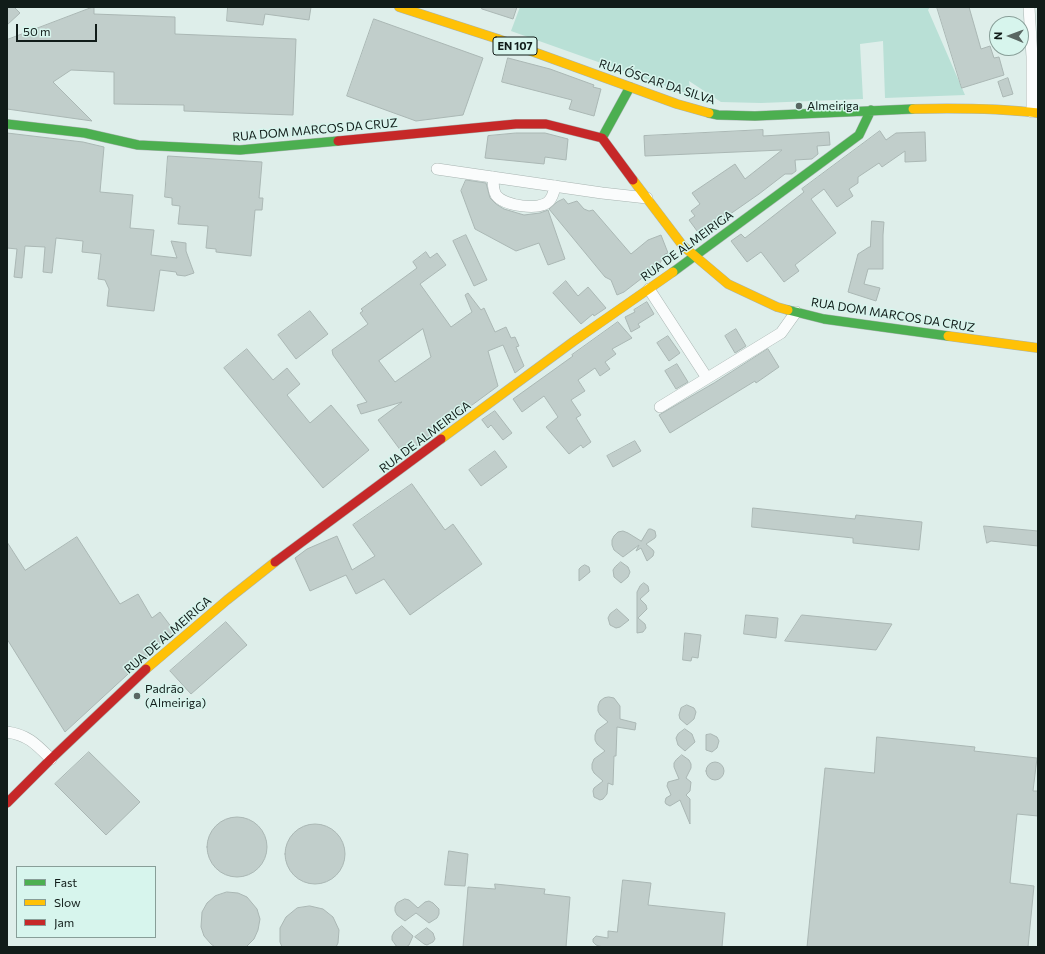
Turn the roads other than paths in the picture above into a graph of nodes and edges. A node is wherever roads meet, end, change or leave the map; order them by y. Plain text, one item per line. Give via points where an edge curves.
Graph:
1 (399, 7) edge
2 (1029, 7) edge
3 (630, 87) junction
4 (871, 110) junction
5 (1035, 113) edge
6 (7, 124) edge
7 (602, 138) junction
8 (437, 169) dead end
9 (493, 176) junction
10 (555, 186) junction
11 (647, 198) junction
12 (695, 257) junction
13 (649, 289) junction
14 (796, 312) junction
15 (1038, 348) edge
16 (707, 378) junction
17 (660, 407) dead end
18 (7, 732) edge
19 (51, 759) junction
20 (7, 803) edge

1 - 3 street, RUA ÓSCAR DA SILVA / EN 107 via 498,39
2 - 5 street
3 - 4 street, RUA ÓSCAR DA SILVA / EN 107 via 718,115 755,116
3 - 7 street
4 - 5 street, RUA ÓSCAR DA SILVA / EN 107 via 968,108
4 - 12 street, RUA DE ALMEIRIGA via 859,135
6 - 7 street, RUA DOM MARCOS DA CRUZ via 85,133 138,145 240,150 516,124 546,124
7 - 11 street, RUA DOM MARCOS DA CRUZ
8 - 9 street
9 - 10 street
9 - 10 street via 497,197 505,202 528,206 546,204
10 - 11 street
11 - 12 street, RUA DOM MARCOS DA CRUZ via 683,246
12 - 13 street, RUA DE ALMEIRIGA
12 - 14 street, RUA DOM MARCOS DA CRUZ via 728,284 777,307
13 - 16 street
13 - 19 street, RUA DE ALMEIRIGA via 574,340 227,600 159,657
14 - 15 street, RUA DOM MARCOS DA CRUZ via 824,319
14 - 16 street via 781,333
16 - 17 street
18 - 19 street via 19,734 33,741
19 - 20 street, RUA DE ALMEIRIGA

